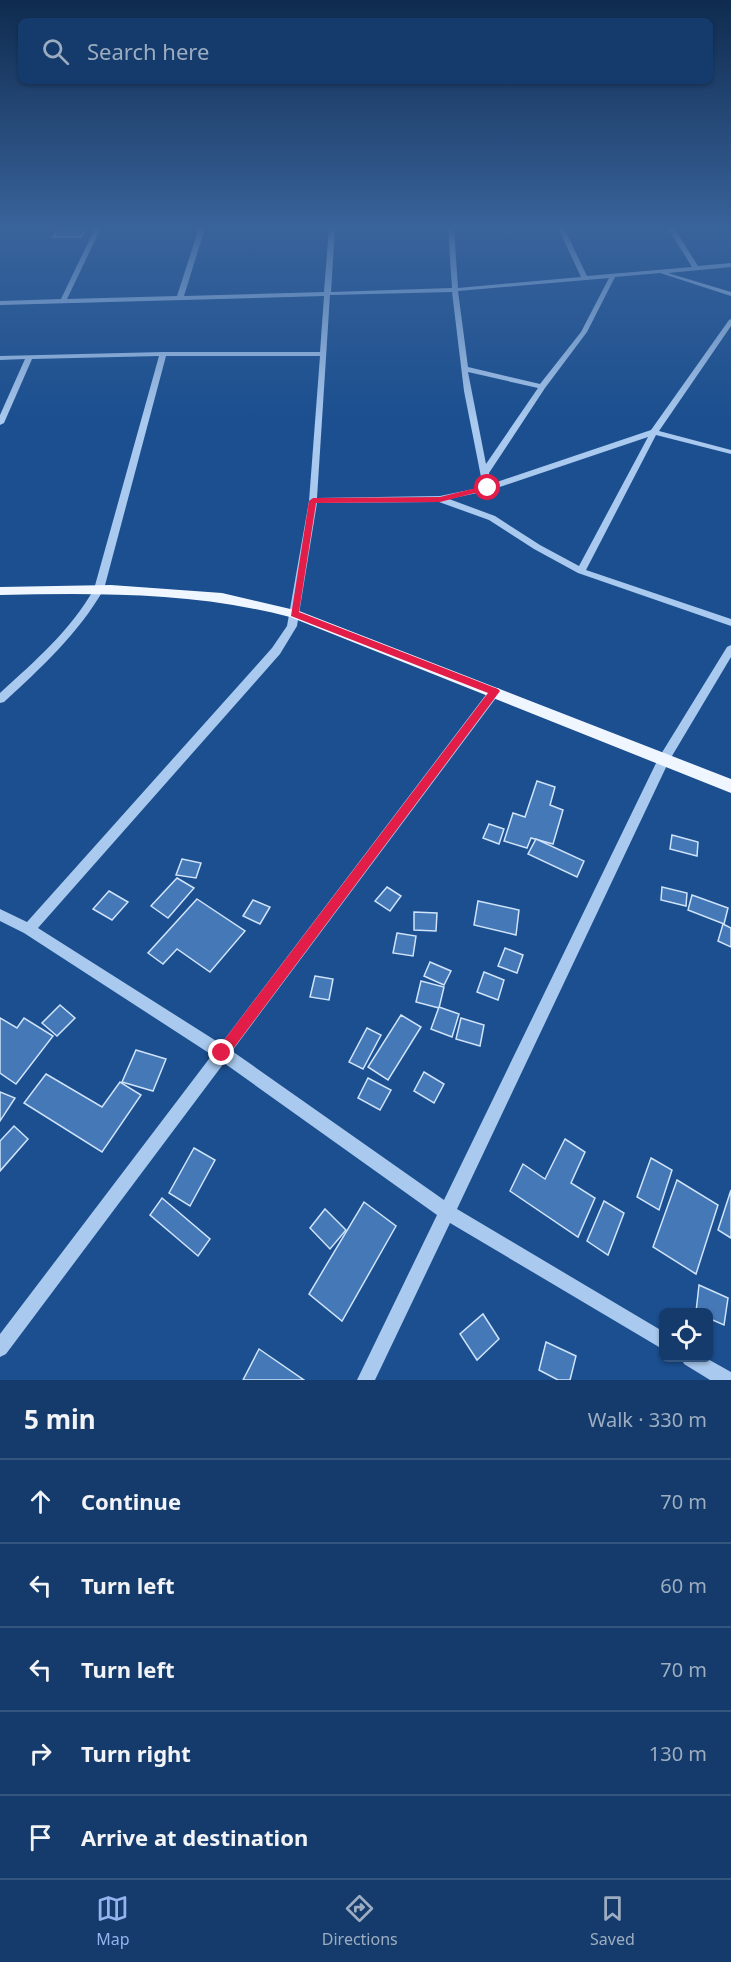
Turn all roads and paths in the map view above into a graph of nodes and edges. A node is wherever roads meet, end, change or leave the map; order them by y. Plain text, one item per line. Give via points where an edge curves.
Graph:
1 (67, 292) edge
2 (181, 292) edge
3 (352, 292) edge
4 (453, 292) edge
5 (605, 292) edge
6 (327, 293) junction
7 (180, 297) junction
8 (63, 301) junction
9 (0, 303) edge
10 (731, 321) edge
11 (163, 354) junction
12 (324, 354) junction
13 (30, 357) junction
14 (0, 358) edge
15 (466, 369) junction
16 (542, 387) junction
17 (0, 423) edge
18 (654, 432) junction
19 (731, 452) edge
20 (484, 474) junction
21 (488, 488) junction
22 (440, 499) junction
23 (313, 501) junction
24 (580, 571) junction
25 (99, 589) junction
26 (0, 591) edge
27 (294, 614) junction
28 (731, 623) edge
29 (731, 648) edge
30 (495, 691) junction
31 (0, 699) edge
32 (664, 759) junction
33 (731, 786) edge
34 (0, 915) edge
35 (29, 929) junction
36 (222, 1053) junction
37 (447, 1212) junction
38 (659, 1340) edge
39 (0, 1348) edge
40 (697, 1362) edge
41 (366, 1380) edge
42 (727, 1380) edge

1 - 8 street
2 - 7 street
3 - 6 street
4 - 15 street
5 - 16 street via 584,332
6 - 7 street
6 - 12 street
7 - 8 street
8 - 9 street
10 - 18 street
11 - 12 street
11 - 13 street
11 - 25 street
12 - 23 street
13 - 14 street
13 - 17 street
15 - 16 street
15 - 20 street
16 - 20 street
18 - 19 street
18 - 21 street
18 - 24 street
20 - 21 street
21 - 22 street
22 - 23 street
22 - 24 street via 475,509
23 - 27 street
24 - 28 street
25 - 26 main road
25 - 27 main road via 265,604
25 - 31 street via 67,637
27 - 30 main road
27 - 35 street via 292,626 276,651
29 - 32 street
30 - 32 main road
30 - 36 street
32 - 33 main road
32 - 37 street
34 - 35 street
35 - 36 street
36 - 37 street
36 - 39 street
37 - 38 street
37 - 41 street
40 - 42 street

